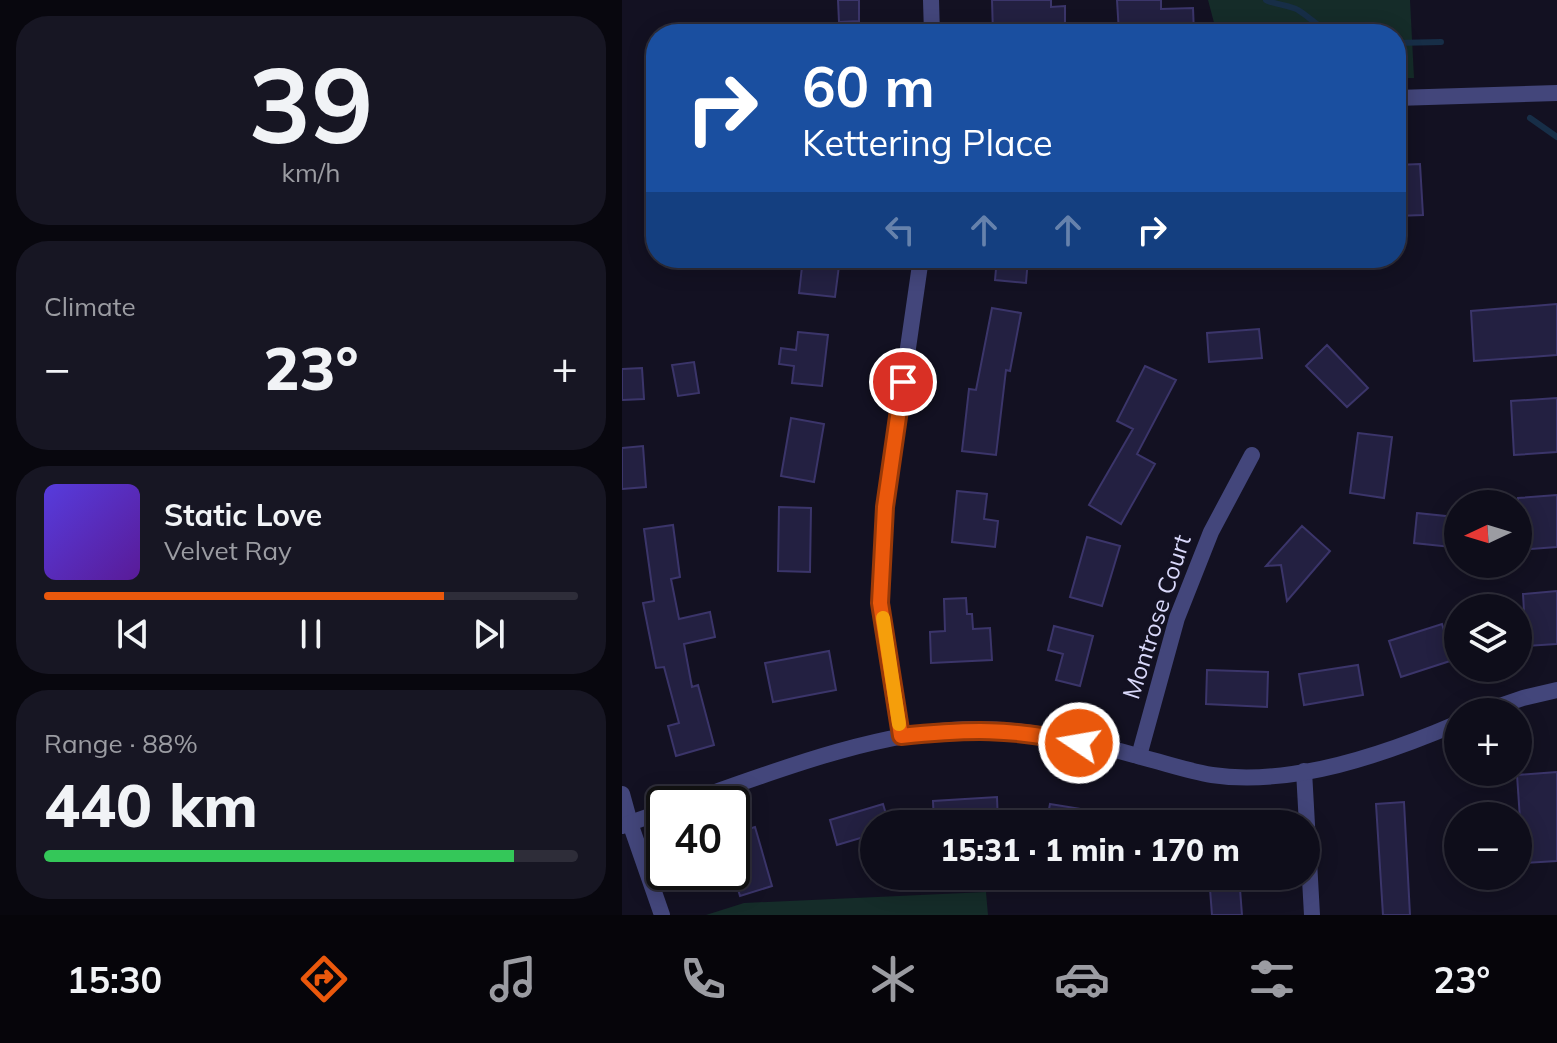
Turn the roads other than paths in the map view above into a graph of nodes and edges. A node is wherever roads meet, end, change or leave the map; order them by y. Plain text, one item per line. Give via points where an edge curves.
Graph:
1 (931, 0) edge
2 (932, 24) edge
3 (1557, 93) edge
4 (1406, 98) edge
5 (920, 268) edge
6 (1252, 455) dead end
7 (1557, 690) edge
8 (1523, 698) edge
9 (1444, 728) edge
10 (901, 736) junction
11 (1139, 756) junction
12 (1304, 771) junction
13 (732, 786) edge
14 (622, 794) edge
15 (646, 817) edge
16 (626, 824) edge
17 (662, 915) edge
18 (1312, 915) edge

1 - 2 street
3 - 4 street
5 - 10 street via 885,507 880,603
6 - 11 street, Montrose Court via 1211,532 1177,618
7 - 8 street
9 - 12 street via 1358,760
10 - 11 street via 1013,730
10 - 13 street
11 - 12 street via 1215,775
12 - 18 street
14 - 16 street
15 - 16 street
16 - 17 street

